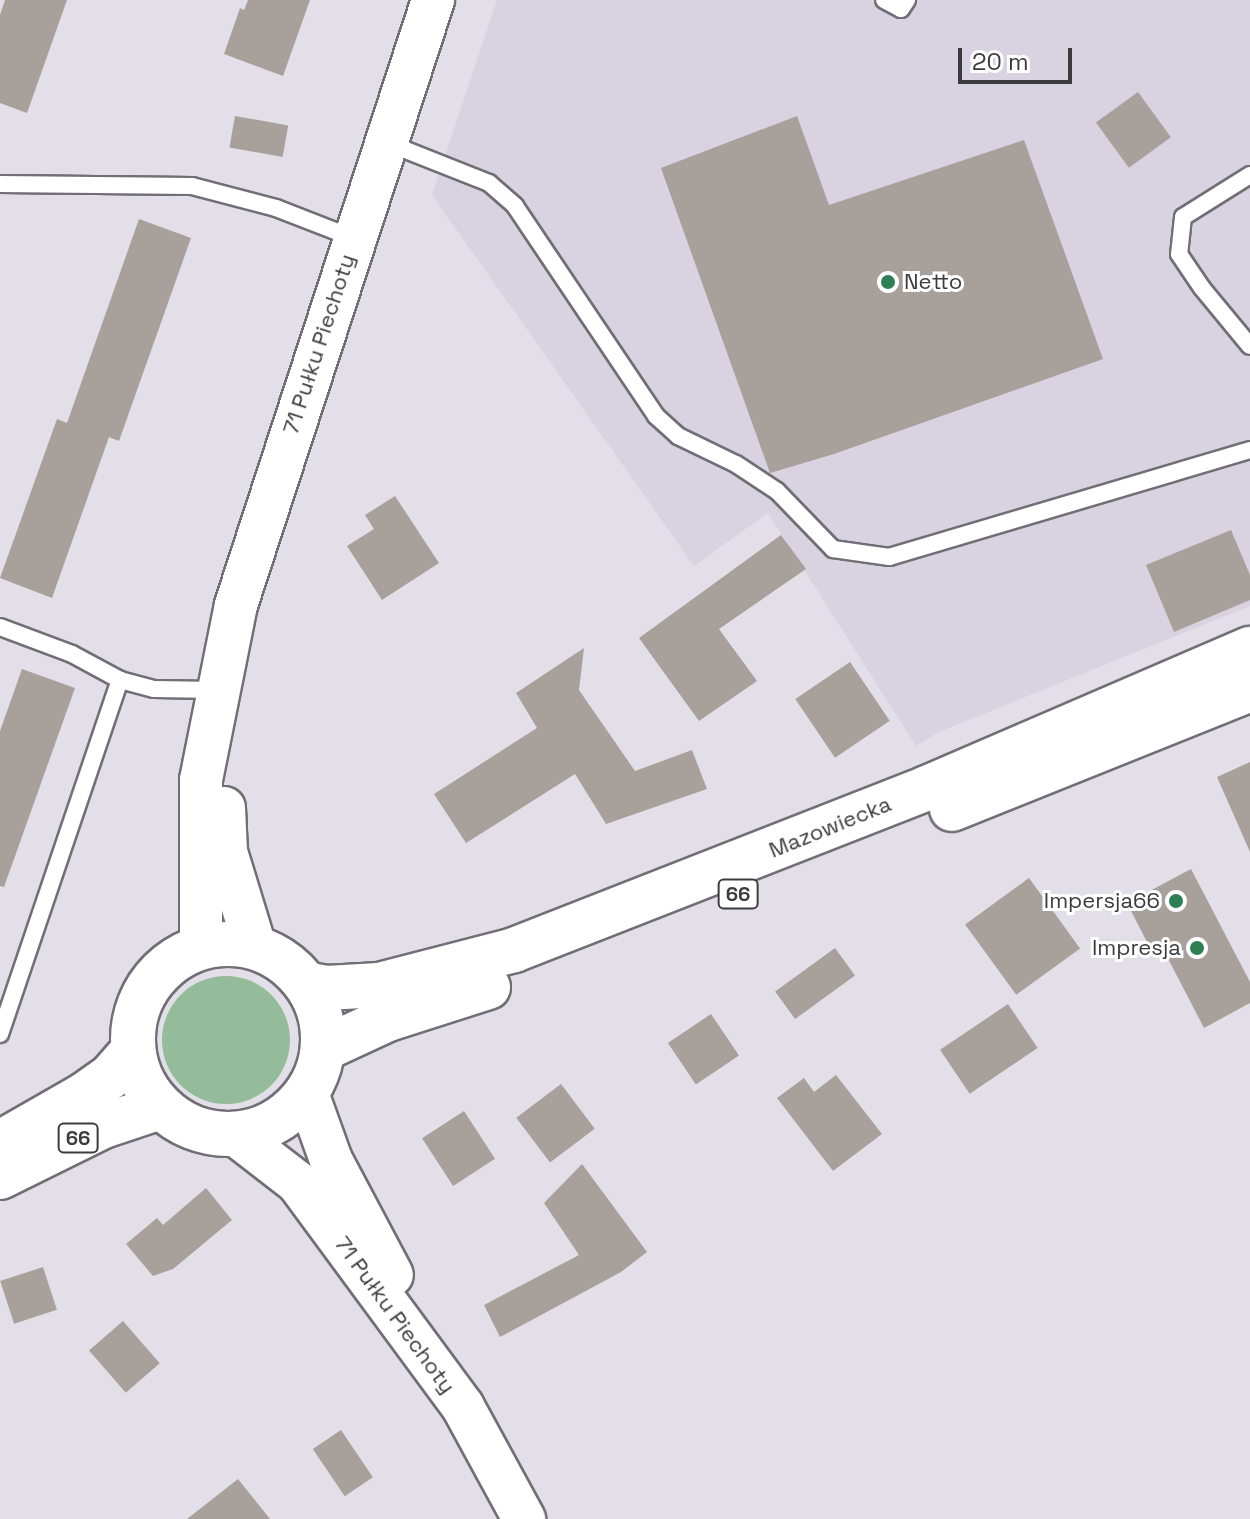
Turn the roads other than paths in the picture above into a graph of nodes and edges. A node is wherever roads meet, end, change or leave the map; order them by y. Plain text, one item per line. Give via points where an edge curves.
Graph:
1 (433, 0) edge
2 (884, 0) edge
3 (907, 0) edge
4 (386, 142) junction
5 (1250, 175) edge
6 (0, 184) edge
7 (353, 238) junction
8 (1250, 346) edge
9 (1250, 450) edge
10 (0, 627) edge
11 (1250, 649) edge
12 (120, 680) junction
13 (1250, 689) edge
14 (218, 690) junction
15 (201, 947) junction
16 (255, 947) junction
17 (306, 984) junction
18 (0, 1034) edge
19 (323, 1049) junction
20 (133, 1051) junction
21 (307, 1093) junction
22 (160, 1107) junction
23 (236, 1135) junction
24 (0, 1143) edge
25 (0, 1177) edge
26 (463, 1407) junction
27 (524, 1519) edge

1 - 4 street, 71 Pułku Piechoty
2 - 3 lane via 901,9
4 - 7 street, 71 Pułku Piechoty
4 - 9 lane via 489,183 515,206 656,416 678,436 777,491 833,549 889,557
5 - 8 lane via 1183,217 1179,254
6 - 7 lane via 192,186 276,208
7 - 14 street, 71 Pułku Piechoty via 236,605
10 - 12 lane via 72,654
11 - 17 main road, Mazowiecka / 66 via 927,788 514,950 379,985
12 - 14 lane via 154,689
12 - 18 lane
13 - 19 main road, Mazowiecka / 66 via 594,951 388,1019
14 - 15 street, 71 Pułku Piechoty via 201,780
14 - 16 street, 71 Pułku Piechoty via 226,852
15 - 16 main road
15 - 20 main road via 183,954 153,979 136,1013
16 - 17 main road via 275,956
17 - 19 main road via 322,1027
19 - 21 main road
20 - 22 main road via 137,1072
20 - 24 main road, 66 via 84,1095
21 - 23 main road via 276,1122
21 - 26 street via 331,1160
22 - 23 main road via 182,1124
22 - 25 main road, 66 via 103,1126
23 - 26 street, 71 Pułku Piechoty via 298,1183
26 - 27 street, 71 Pułku Piechoty

